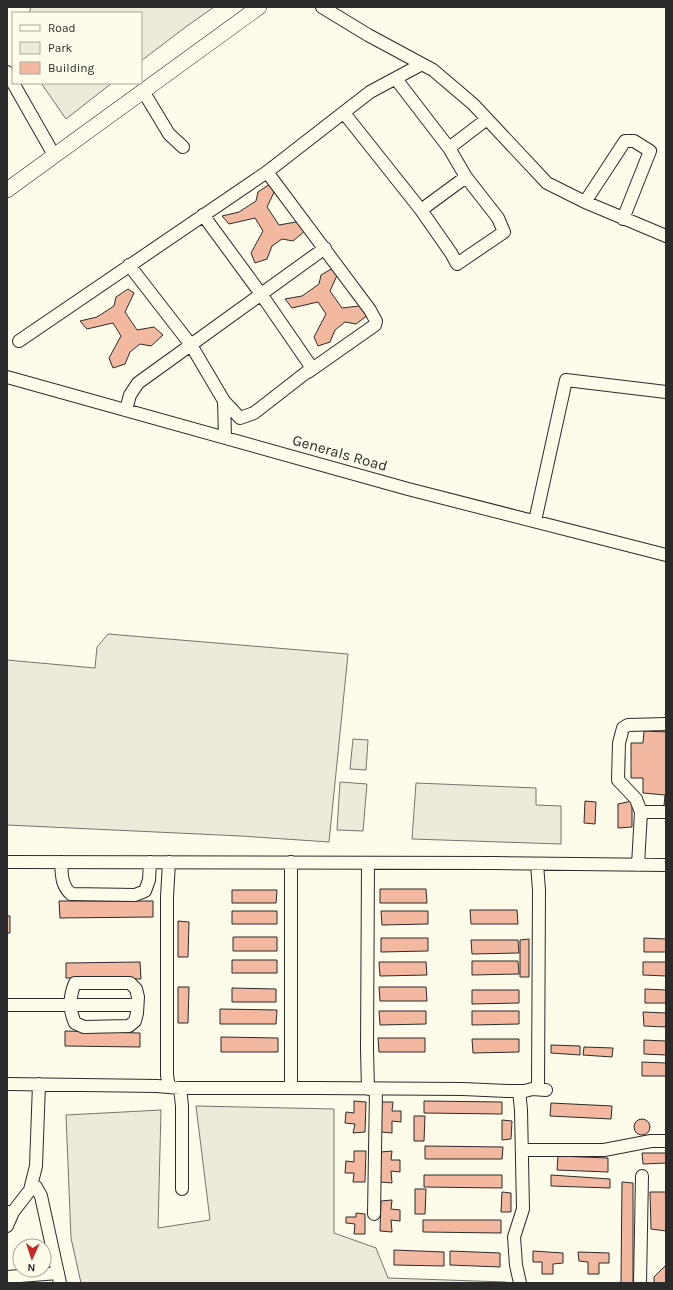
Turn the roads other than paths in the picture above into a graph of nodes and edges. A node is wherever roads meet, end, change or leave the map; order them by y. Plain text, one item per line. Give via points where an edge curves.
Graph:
1 (259, 7) edge
2 (322, 7) edge
3 (422, 64) junction
4 (7, 72) edge
5 (396, 78) junction
6 (12, 81) edge
7 (14, 84) edge
8 (143, 91) junction
9 (344, 113) junction
10 (487, 119) junction
11 (183, 147) dead end
12 (449, 148) junction
13 (54, 155) junction
14 (267, 172) junction
15 (466, 177) junction
16 (7, 190) edge
17 (585, 202) junction
18 (421, 210) junction
19 (203, 215) junction
20 (623, 219) junction
21 (666, 236) edge
22 (325, 248) junction
23 (129, 265) junction
24 (261, 294) junction
25 (19, 341) dead end
26 (191, 345) junction
27 (308, 372) junction
28 (7, 377) edge
29 (666, 392) edge
30 (224, 401) junction
31 (126, 410) junction
32 (224, 437) junction
33 (535, 521) junction
34 (666, 555) edge
35 (666, 724) edge
36 (641, 812) junction
37 (666, 812) edge
38 (7, 862) edge
39 (61, 862) junction
40 (150, 862) junction
41 (169, 862) junction
42 (291, 862) junction
43 (368, 863) junction
44 (538, 864) junction
45 (638, 865) junction
46 (666, 865) edge
47 (7, 1004) edge
48 (70, 1005) junction
49 (137, 1005) junction
50 (7, 1084) edge
51 (39, 1084) junction
52 (175, 1088) junction
53 (291, 1088) junction
54 (372, 1089) junction
55 (519, 1091) junction
56 (666, 1141) edge
57 (522, 1150) junction
58 (642, 1176) dead end
59 (182, 1189) dead end
60 (30, 1190) junction
61 (10, 1212) edge
62 (374, 1214) dead end
63 (7, 1226) edge
64 (7, 1277) edge
65 (59, 1278) edge
66 (520, 1283) edge
67 (640, 1283) edge

1 - 8 main road
2 - 3 street
3 - 5 street
3 - 10 street via 474,104
4 - 6 street
5 - 9 street via 370,92
5 - 12 street
7 - 13 street
8 - 11 street via 169,134
8 - 13 main road
9 - 14 street
9 - 18 street
10 - 12 street
10 - 17 street via 547,183
12 - 15 street
13 - 16 main road
14 - 19 street
14 - 22 street
15 - 18 street
15 - 18 street via 498,218 504,232 457,264
17 - 20 street
17 - 20 street via 625,141 634,141 650,151
19 - 23 street
19 - 24 street
20 - 21 street
22 - 24 street
22 - 27 street via 376,321 375,325
23 - 25 street
23 - 26 street
24 - 26 street
24 - 27 street via 312,368
26 - 30 street
26 - 31 street via 138,383 130,395
27 - 30 street via 254,413 240,418
28 - 31 street, Generals Road
29 - 33 street via 566,380
30 - 32 street
31 - 32 street, Generals Road
32 - 33 street, Generals Road via 408,489
33 - 34 street, Generals Road
35 - 36 street via 628,725 621,733 618,780 636,799
36 - 37 street
36 - 45 street
38 - 39 street
39 - 40 street
39 - 40 street via 62,881 71,894 135,895 146,891
40 - 41 street
41 - 42 street
41 - 52 street via 167,1075
42 - 43 street
42 - 53 street
43 - 44 street
43 - 54 street via 366,1050
44 - 45 street
44 - 55 street via 542,1089
45 - 46 street
47 - 48 street
48 - 49 street
48 - 49 street via 75,1023 84,1027 129,1026 136,1021
48 - 49 street via 76,983 130,983 136,989
50 - 51 street
51 - 52 street
51 - 60 street via 36,1166
52 - 53 street
52 - 59 street via 182,1106
53 - 54 street
54 - 55 street
54 - 62 street
55 - 57 street
56 - 57 street via 651,1141 604,1150
57 - 66 street via 523,1209 514,1237
58 - 67 street
60 - 61 street
60 - 65 street via 36,1187 41,1196
61 - 63 street
64 - 65 street

